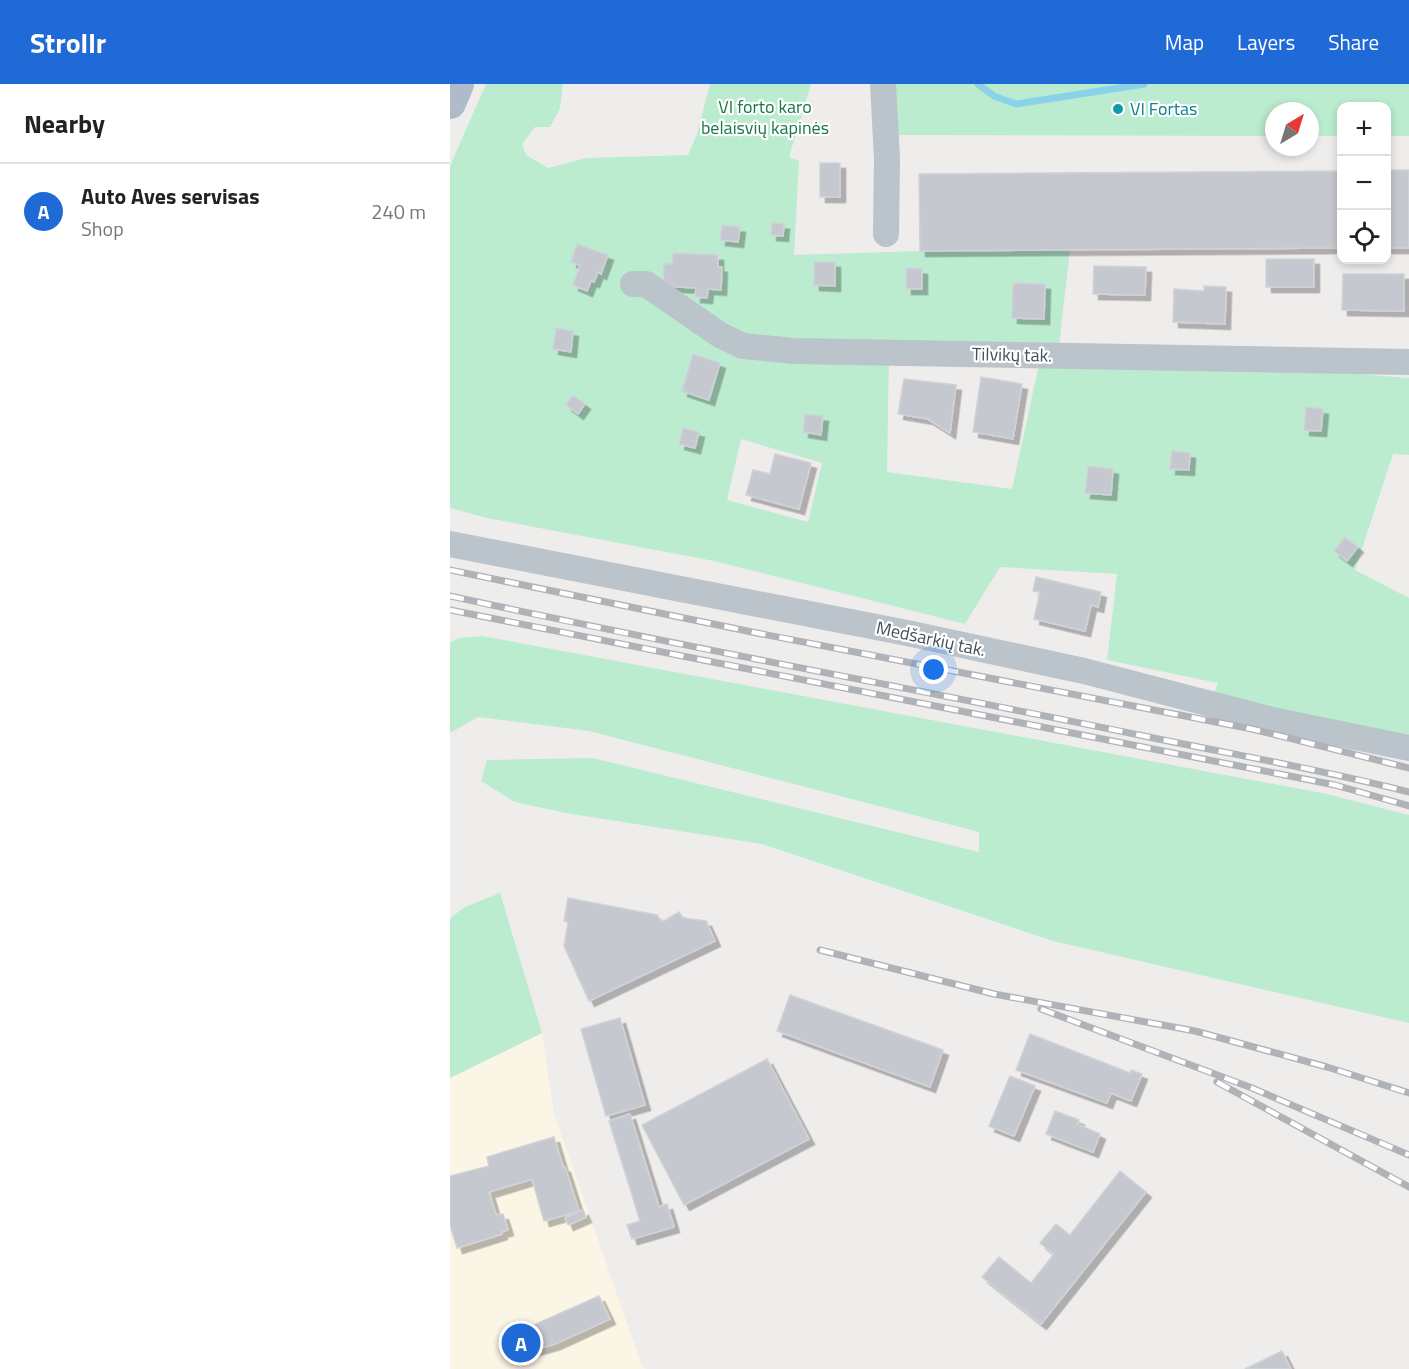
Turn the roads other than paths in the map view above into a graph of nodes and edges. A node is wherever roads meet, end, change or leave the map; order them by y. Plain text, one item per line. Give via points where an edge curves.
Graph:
1 (459, 84) edge
2 (883, 84) edge
3 (450, 103) edge
4 (886, 234) dead end
5 (633, 284) dead end
6 (1409, 362) edge
7 (450, 544) edge
8 (1409, 748) edge

1 - 3 main road
2 - 4 street
5 - 6 street, Tilvikų tak. via 646,284 720,335 743,346 794,351
7 - 8 street, Medšarkių tak. via 918,635 1084,671 1272,720

